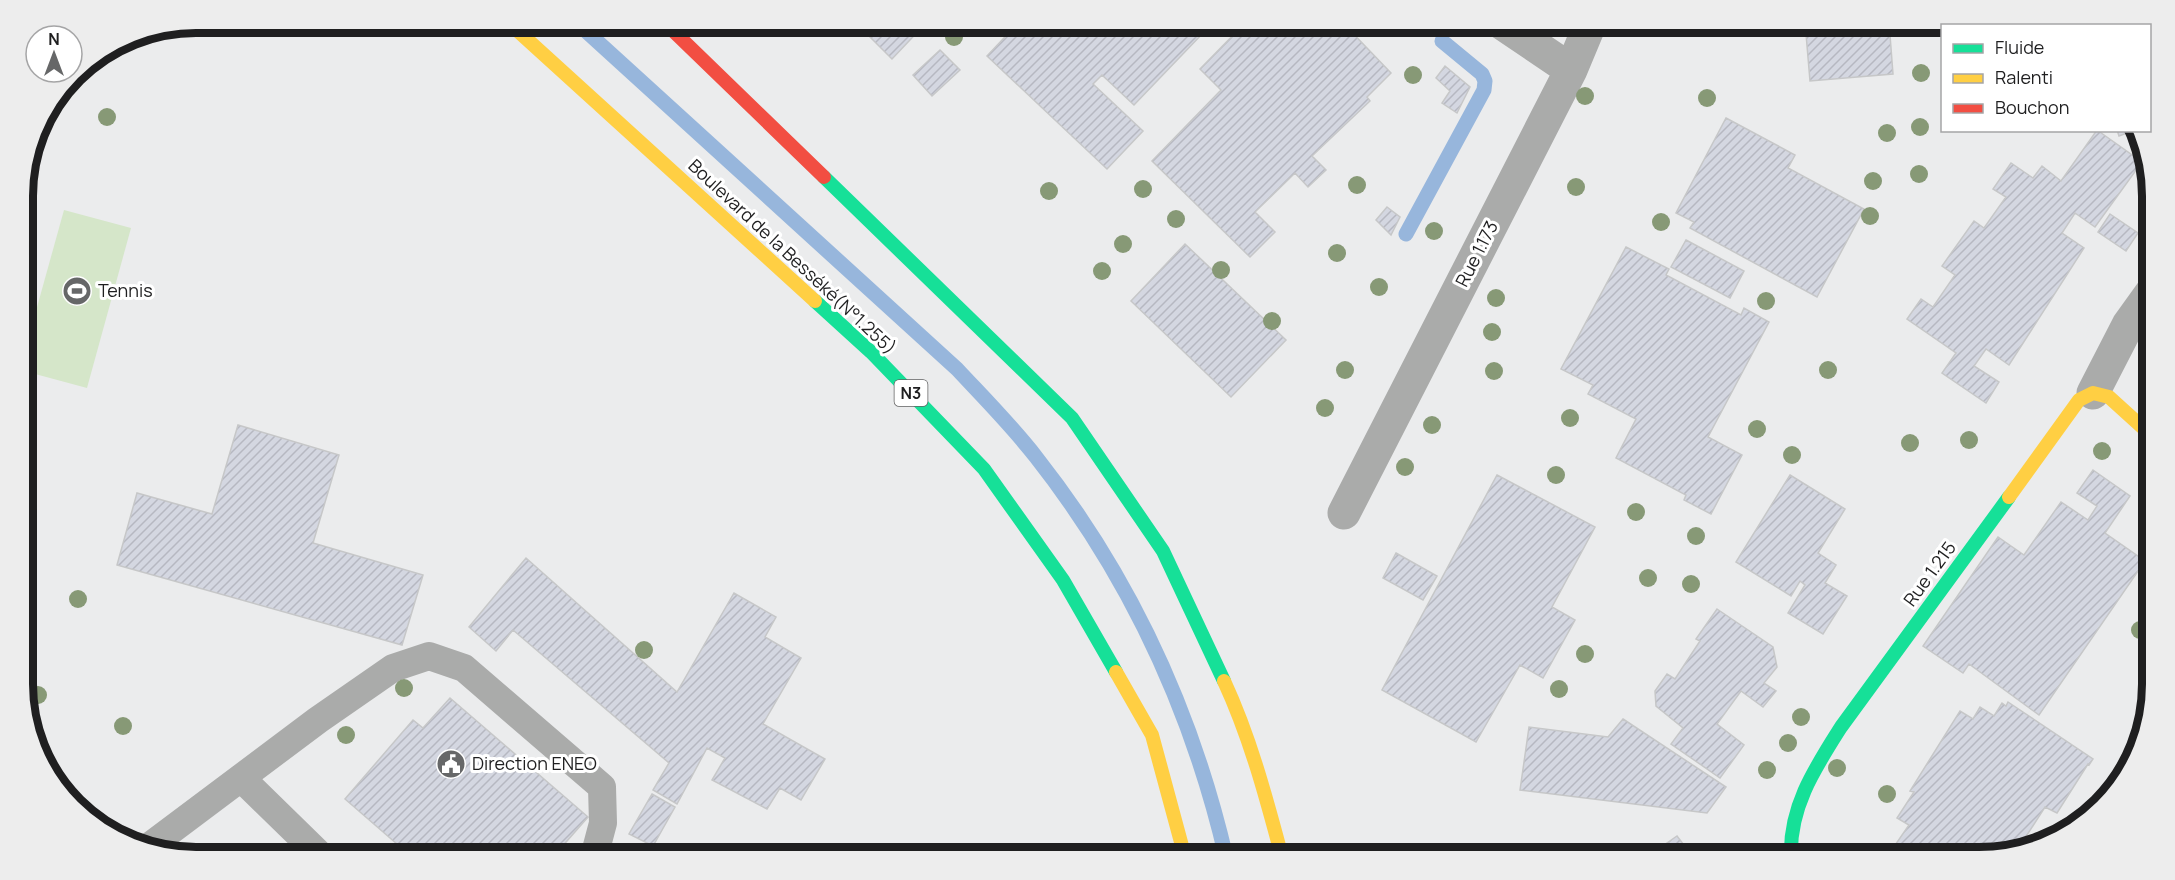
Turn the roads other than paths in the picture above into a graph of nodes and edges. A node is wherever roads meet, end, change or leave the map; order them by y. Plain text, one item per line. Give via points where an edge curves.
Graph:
1 (520, 33) edge
2 (675, 33) edge
3 (1516, 33) edge
4 (1586, 33) edge
5 (1571, 70) junction
6 (2142, 306) edge
7 (2093, 393) junction
8 (2142, 427) edge
9 (1344, 513) dead end
10 (241, 778) junction
11 (156, 842) edge
12 (311, 847) edge
13 (597, 847) edge
14 (1182, 847) edge
15 (1280, 847) edge
16 (1790, 847) edge

1 - 14 main road, Boulevard de la Besséké(N°1.255) / N3 via 871,352 984,469 1063,580 1152,735
2 - 15 main road via 1072,418 1163,551 1241,718
3 - 5 street
4 - 5 street, Rue 1.173
5 - 9 street, Rue 1.173
6 - 7 street
7 - 8 main road via 2109,397
7 - 16 main road, Rue 1.215 via 2079,400 1841,727 1806,782
10 - 11 lane
10 - 12 lane
10 - 13 lane via 393,668 429,656 464,668 602,787 603,823

